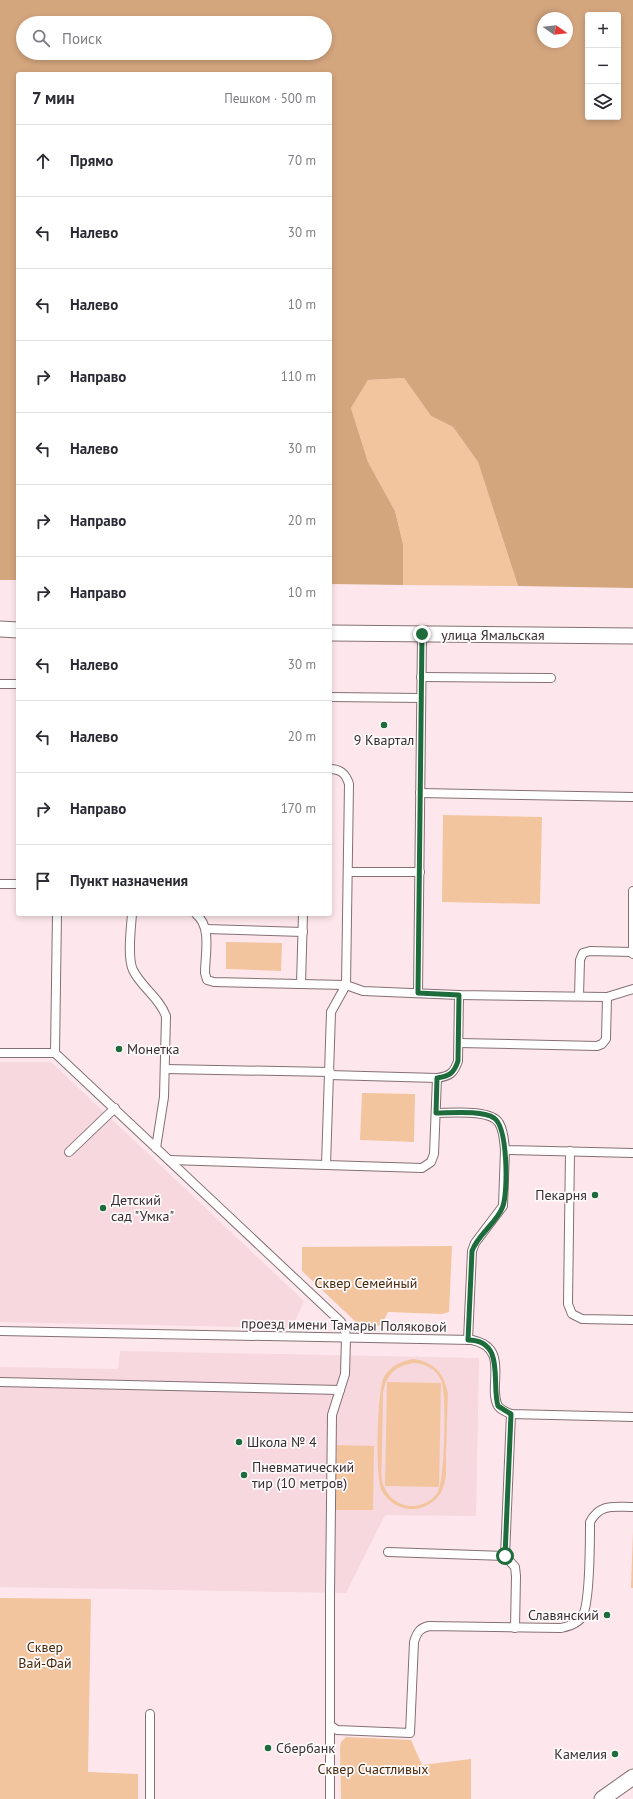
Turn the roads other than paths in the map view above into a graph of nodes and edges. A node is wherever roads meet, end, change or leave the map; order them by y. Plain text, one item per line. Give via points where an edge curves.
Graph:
1 (0, 629) edge
2 (16, 630) edge
3 (332, 633) edge
4 (422, 634) junction
5 (633, 636) edge
6 (421, 677) junction
7 (551, 678) dead end
8 (0, 684) edge
9 (16, 684) edge
10 (332, 697) edge
11 (421, 698) junction
12 (332, 769) edge
13 (420, 793) junction
14 (633, 797) edge
15 (349, 872) junction
16 (420, 872) junction
17 (0, 884) edge
18 (16, 884) edge
19 (633, 891) edge
20 (57, 916) edge
21 (132, 916) edge
22 (198, 916) edge
23 (303, 916) edge
24 (206, 929) junction
25 (303, 932) junction
26 (632, 953) edge
27 (301, 984) junction
28 (346, 985) junction
29 (633, 989) edge
30 (418, 993) junction
31 (459, 995) junction
32 (579, 996) junction
33 (607, 997) junction
34 (459, 1043) junction
35 (0, 1053) edge
36 (55, 1053) junction
37 (165, 1069) junction
38 (330, 1073) junction
39 (437, 1078) junction
40 (115, 1108) junction
41 (436, 1113) junction
42 (156, 1148) junction
43 (505, 1150) junction
44 (570, 1151) junction
45 (69, 1152) dead end
46 (633, 1153) edge
47 (169, 1160) junction
48 (326, 1165) junction
49 (633, 1320) edge
50 (0, 1331) edge
51 (346, 1338) junction
52 (468, 1340) junction
53 (0, 1382) edge
54 (340, 1390) junction
55 (511, 1414) junction
56 (633, 1416) edge
57 (633, 1507) edge
58 (388, 1552) dead end
59 (505, 1556) junction
60 (515, 1628) junction
61 (150, 1714) dead end
62 (331, 1726) junction
63 (633, 1777) edge
64 (150, 1799) edge
65 (330, 1799) edge
66 (602, 1799) edge

1 - 2 street
3 - 4 street, улица Ямальская
4 - 5 street, улица Ямальская
4 - 6 lane
6 - 7 lane
6 - 11 lane
8 - 9 lane
10 - 11 lane
11 - 13 lane
12 - 15 lane via 342,771 347,776 349,784
13 - 14 lane
13 - 16 lane
15 - 16 lane
15 - 28 lane
16 - 30 lane
17 - 18 lane
19 - 26 lane
20 - 36 lane
21 - 37 lane via 133,971 163,1007 166,1016
22 - 24 lane
23 - 25 lane
24 - 25 lane
24 - 27 lane via 207,980
25 - 27 lane
26 - 32 lane via 583,953 580,960
27 - 28 lane
28 - 30 lane via 363,991
28 - 38 lane via 331,1012
29 - 33 lane
30 - 31 lane
31 - 32 lane
31 - 34 lane
32 - 33 lane
33 - 34 lane via 606,1039 597,1046
34 - 39 lane via 456,1070 449,1076
35 - 36 lane
36 - 40 lane
37 - 38 lane
37 - 42 lane via 164,1103
38 - 39 lane
38 - 48 lane
39 - 41 lane
40 - 42 lane
40 - 45 lane
41 - 43 lane via 485,1114 493,1117 502,1131
41 - 48 lane via 434,1154 431,1162 422,1168
42 - 47 lane
43 - 44 lane
43 - 52 lane via 503,1206 475,1243 472,1251
44 - 46 lane
44 - 49 lane via 568,1304 572,1314 582,1319
47 - 48 lane
47 - 51 lane via 341,1322
50 - 51 lane, проезд имени Тамары Поляковой
51 - 52 lane, проезд имени Тамары Поляковой
51 - 54 lane via 345,1374
52 - 55 lane, проезд имени Тамары Поляковой via 480,1341 493,1355 498,1406
53 - 54 lane
54 - 62 lane via 332,1415
55 - 56 lane
55 - 59 lane
57 - 60 lane via 600,1509 590,1522 583,1616 574,1624 561,1628
58 - 59 lane
59 - 60 lane via 515,1567
60 - 62 lane via 422,1628 414,1642 410,1733 337,1730
61 - 64 lane
62 - 65 lane
63 - 66 street

